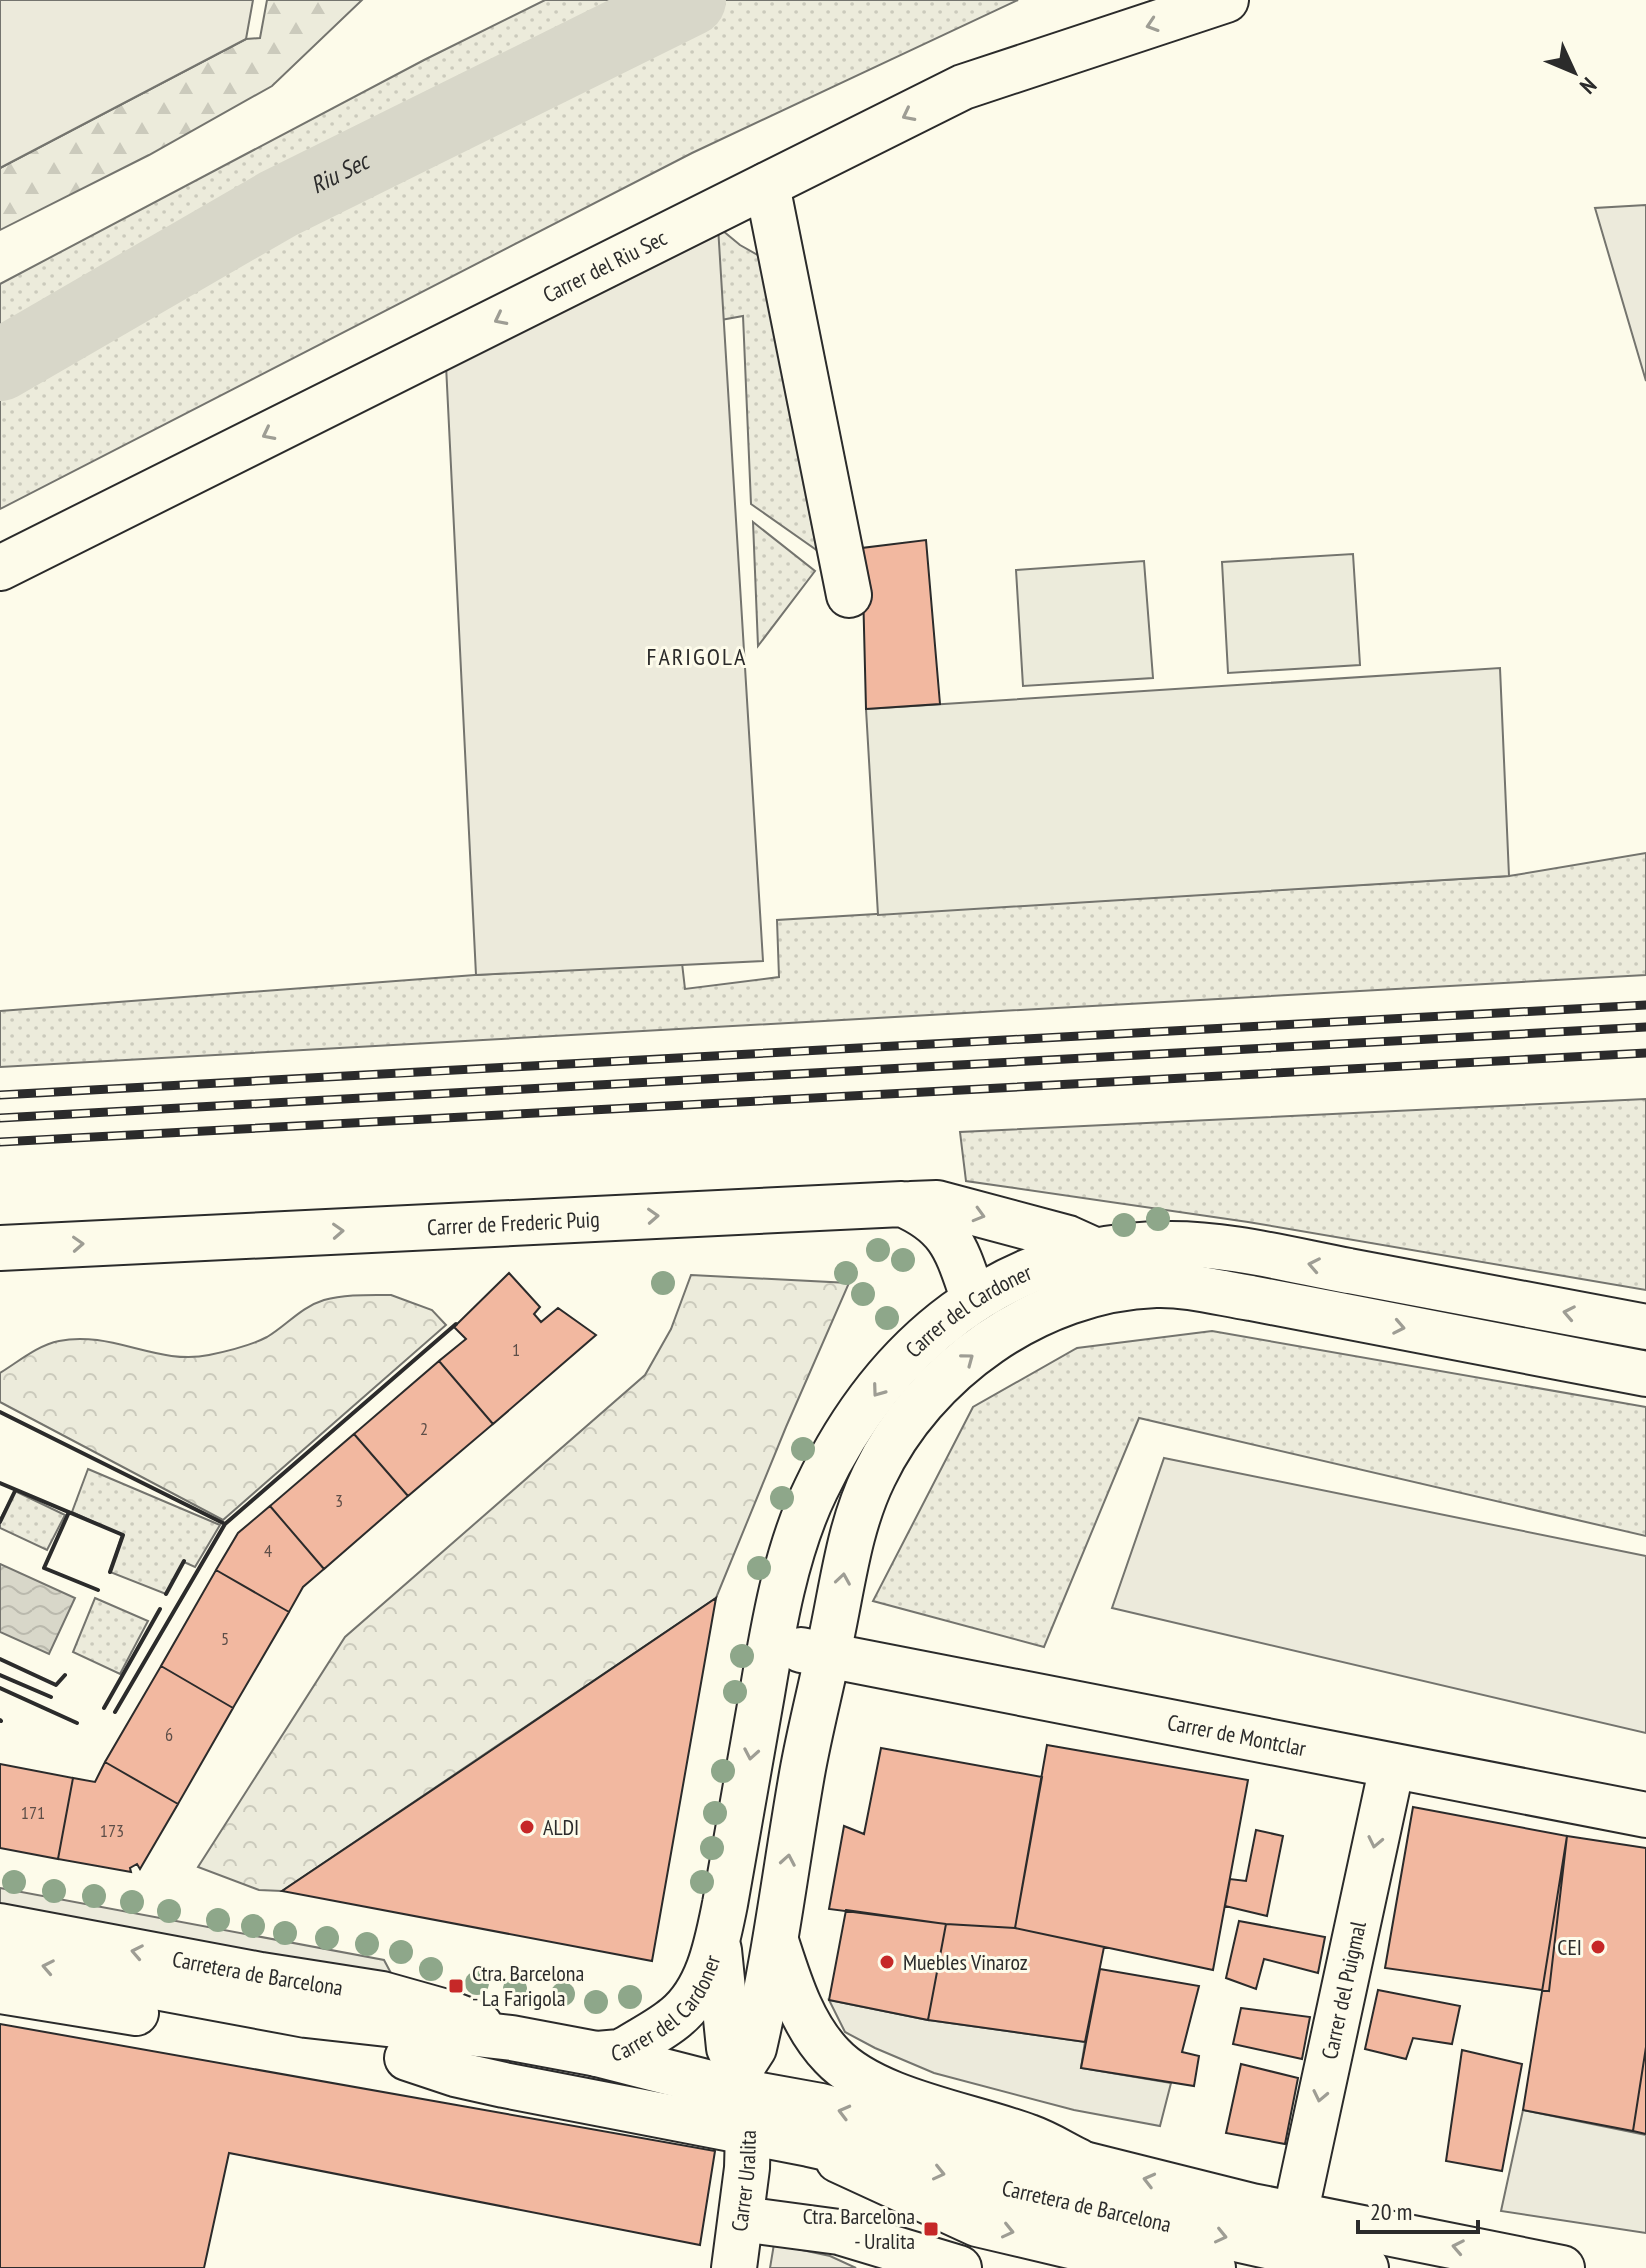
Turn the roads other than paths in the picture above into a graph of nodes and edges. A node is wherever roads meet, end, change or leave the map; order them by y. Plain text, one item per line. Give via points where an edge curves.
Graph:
1 (1226, 0) edge
2 (767, 185) junction
3 (0, 568) edge
4 (849, 595) dead end
5 (902, 1204) junction
6 (0, 1248) edge
7 (1095, 1250) junction
8 (1156, 1285) junction
9 (974, 1300) junction
10 (1646, 1327) edge
11 (1646, 1374) edge
12 (771, 1643) junction
13 (828, 1655) junction
14 (1392, 1766) junction
15 (1646, 1815) edge
16 (0, 1926) edge
17 (775, 1936) junction
18 (718, 1940) junction
19 (0, 1958) edge
20 (0, 1991) edge
21 (512, 2038) junction
22 (597, 2054) junction
23 (832, 2057) joint
24 (742, 2086) junction
25 (809, 2144) junction
26 (1084, 2164) junction
27 (1295, 2215) junction
28 (741, 2219) junction
29 (1088, 2259) edge
30 (734, 2268) edge
31 (959, 2268) edge
32 (1213, 2268) edge
33 (1366, 2268) edge
34 (1562, 2268) edge

1 -> 2 street, Carrer del Riu Sec via 963,87
2 -> 3 street, Carrer del Riu Sec
2 - 4 street
6 -> 5 street, Carrer de Frederic Puig
5 -> 7 street, Carrer de Frederic Puig via 937,1203
5 - 9 street via 942,1228
7 - 8 street, Carrer de Frederic Puig
7 - 9 street, Carrer del Cardoner via 1058,1259
10 -> 7 street, Carrer del Cardoner via 1210,1247 1169,1244
8 -> 11 street, Carrer del Cardoner via 1196,1288
13 -> 8 street, Carrer del Cardoner via 859,1511 875,1473 926,1396 994,1339 1032,1319 1077,1299
9 -> 12 street, Carrer del Cardoner via 921,1341 885,1381 829,1465 815,1490 783,1585
12 - 13 street, Carrer de Montclar
12 -> 18 street, Carrer del Cardoner
13 - 14 street, Carrer de Montclar
17 -> 13 street, Carrer del Cardoner
14 - 15 street, Carrer de Montclar
14 -> 27 street, Carrer del Puigmal
21 -> 16 street, Carretera de Barcelona via 382,1994
17 - 23 street, Carrer del Cardoner via 795,1996
17 - 24 street, Carrer del Cardoner
18 - 22 street, Carrer del Cardoner via 701,1988 676,2017 620,2052
18 - 24 street, Carrer del Cardoner via 726,2032
21 -> 19 street, Carretera de Barcelona via 306,2015
20 - 24 street via 507,2070 661,2100
21 - 22 street, Carretera de Barcelona
22 - 24 street, Carretera de Barcelona
23 - 26 street, Carretera de Barcelona via 866,2083 1029,2137
24 - 25 street, Carretera de Barcelona
26 -> 24 street, Carretera de Barcelona via 1013,2157
24 - 28 street, Carrer Uralita
25 -> 29 street, Carretera de Barcelona via 977,2224
25 -> 33 street, Carretera de Barcelona
27 -> 26 street, Carretera de Barcelona
34 -> 27 street, Carretera de Barcelona
28 - 30 street, Carrer Uralita
28 - 31 street via 839,2232
29 - 32 street, Carretera de Barcelona

